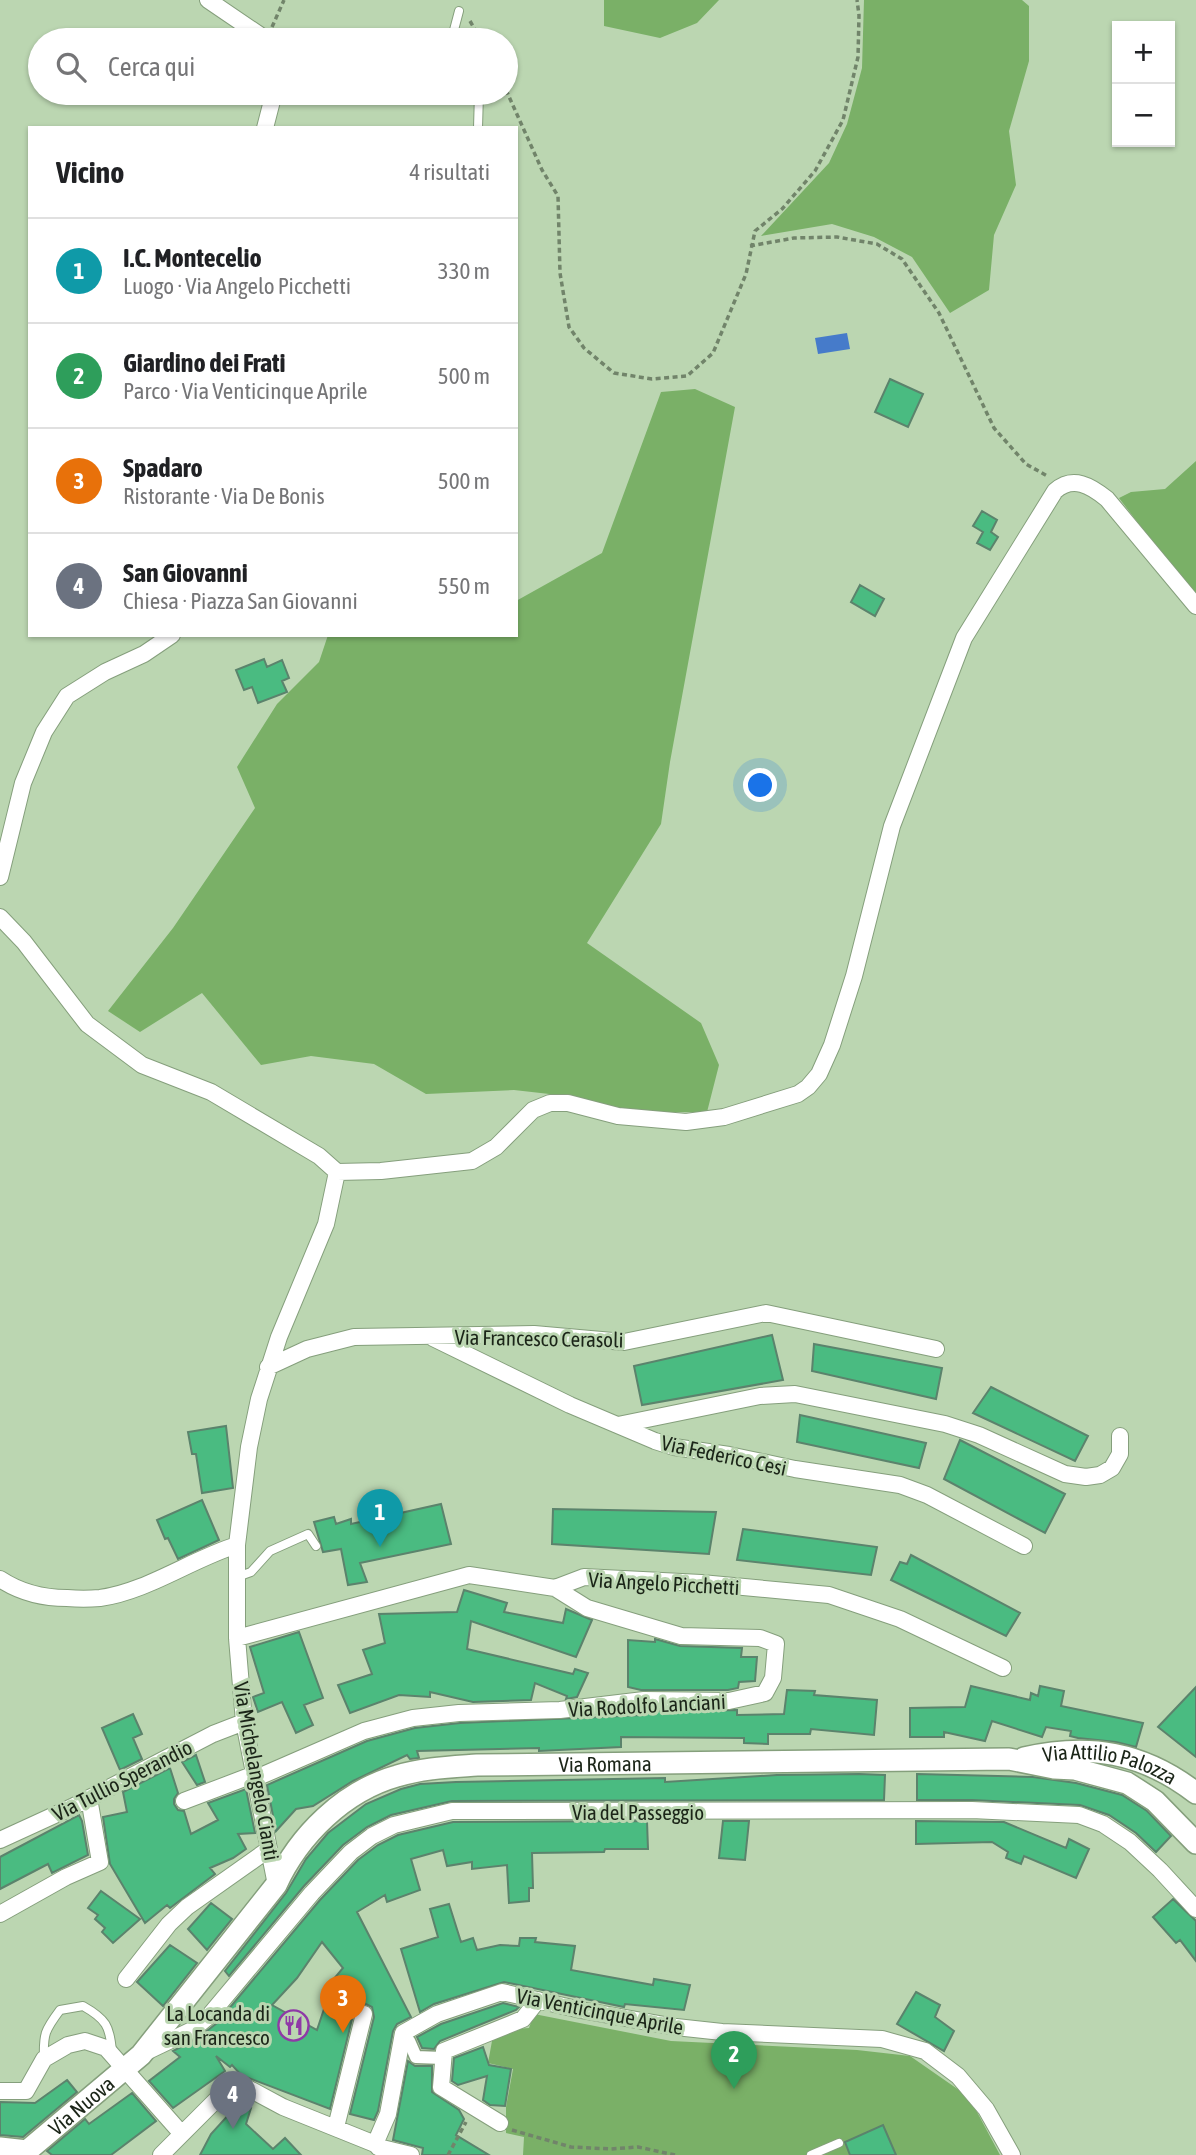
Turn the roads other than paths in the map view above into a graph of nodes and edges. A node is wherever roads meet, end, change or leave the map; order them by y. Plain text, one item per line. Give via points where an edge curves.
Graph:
1 (208, 0) edge
2 (459, 10) dead end
3 (247, 28) edge
4 (454, 28) edge
5 (271, 105) edge
6 (479, 105) edge
7 (266, 126) edge
8 (478, 126) edge
9 (1196, 606) edge
10 (169, 637) edge
11 (0, 877) edge
12 (0, 917) edge
13 (337, 1172) junction
14 (430, 1337) junction
15 (936, 1349) dead end
16 (268, 1367) junction
17 (618, 1425) junction
18 (1120, 1436) dead end
19 (237, 1545) junction
20 (316, 1546) dead end
21 (1024, 1546) dead end
22 (237, 1577) junction
23 (0, 1579) edge
24 (555, 1588) junction
25 (237, 1638) junction
26 (1003, 1668) dead end
27 (244, 1722) junction
28 (1016, 1760) junction
29 (256, 1776) junction
30 (1196, 1793) edge
31 (89, 1798) junction
32 (184, 1801) dead end
33 (0, 1840) edge
34 (1196, 1843) edge
35 (269, 1849) junction
36 (276, 1885) junction
37 (1196, 1909) edge
38 (0, 1914) edge
39 (126, 1979) dead end
40 (538, 2000) junction
41 (364, 2014) dead end
42 (402, 2039) junction
43 (141, 2054) junction
44 (443, 2058) junction
45 (44, 2059) junction
46 (118, 2062) junction
47 (0, 2091) edge
48 (500, 2123) road end
49 (336, 2127) junction
50 (181, 2133) junction
51 (839, 2143) dead end
52 (0, 2148) edge
53 (380, 2149) edge
54 (34, 2153) edge
55 (161, 2155) edge
56 (411, 2155) edge
57 (811, 2155) edge
58 (1012, 2155) edge

1 - 3 street
2 - 4 lane
5 - 7 street
6 - 8 lane
9 - 13 street via 1093,488 1079,482 1063,485 1053,494 964,638 890,833 836,1035 825,1063 808,1087 773,1103 694,1121 618,1116 550,1103 533,1110 493,1150 472,1161
10 - 11 street via 67,696 44,732 23,783
12 - 13 street via 87,1024 142,1065 211,1092 319,1156
13 - 16 street, Via Michelangelo Cianti via 326,1224
14 - 15 street, Via Francesco Cerasoli via 534,1334 624,1342 766,1313
14 - 16 street, Via Francesco Cerasoli via 340,1339
14 - 17 street, Via Federico Cesi
16 - 19 street, Via Michelangelo Cianti via 251,1436
17 - 18 street via 760,1396 796,1394 945,1424 1065,1474 1086,1477 1112,1468 1120,1454
17 - 21 street, Via Federico Cesi via 674,1447 900,1485
19 - 22 street, Via Michelangelo Cianti
19 - 23 street via 147,1584 101,1598 41,1597
20 - 22 lane via 308,1534 270,1551 251,1572
22 - 25 street, Via Michelangelo Cianti
24 - 25 street, Via Angelo Picchetti via 469,1575
24 - 26 street, Via Angelo Picchetti via 584,1577 829,1595 900,1619
24 - 29 street, Via Rodolfo Lanciani via 587,1608 681,1636 760,1638 776,1644 773,1678 765,1693 729,1701 643,1700 413,1718 365,1731
25 - 27 street, Via Michelangelo Cianti
27 - 29 street, Via Michelangelo Cianti
27 - 31 street, Via Tullio Sperandio
28 - 30 street, Via Attilio Palozza via 1070,1750 1115,1755 1156,1767
28 - 34 street, Via Romana via 1128,1783 1155,1801
28 - 36 street, Via Romana via 496,1765 421,1770 381,1781 342,1803 287,1861
29 - 32 street, Via Rodolfo Lanciani
29 - 35 street, Via Michelangelo Cianti
31 - 33 street, Via Tullio Sperandio
31 - 38 street via 100,1862
35 - 36 street, Via Michelangelo Cianti
35 - 39 street via 187,1907
36 - 43 street, Via Romana
37 - 43 street, Via del Passeggio via 1130,1842 1079,1815 972,1810 452,1811 394,1825 358,1847 312,1893 209,2016
40 - 42 street, Via Venticinque Aprile via 502,1992 437,2014 403,2033
40 - 44 street via 523,2020 444,2050
40 - 58 street, Via Venticinque Aprile via 677,2027 882,2039 925,2052 965,2084 986,2109
41 - 49 street
42 - 44 street via 408,2041 416,2057
42 - 53 street
43 - 46 street, Via Romana
44 - 48 street via 441,2087
45 - 46 street via 85,2041 106,2049
45 - 46 lane via 46,2028 60,2010 83,2006 102,2017
45 - 47 street via 26,2091
46 - 50 street
46 - 54 street, Via Nuova
49 - 50 street via 242,2085 229,2087
49 - 53 street
50 - 55 street
51 - 57 lane
52 - 54 street, Via Nuova
53 - 56 street

